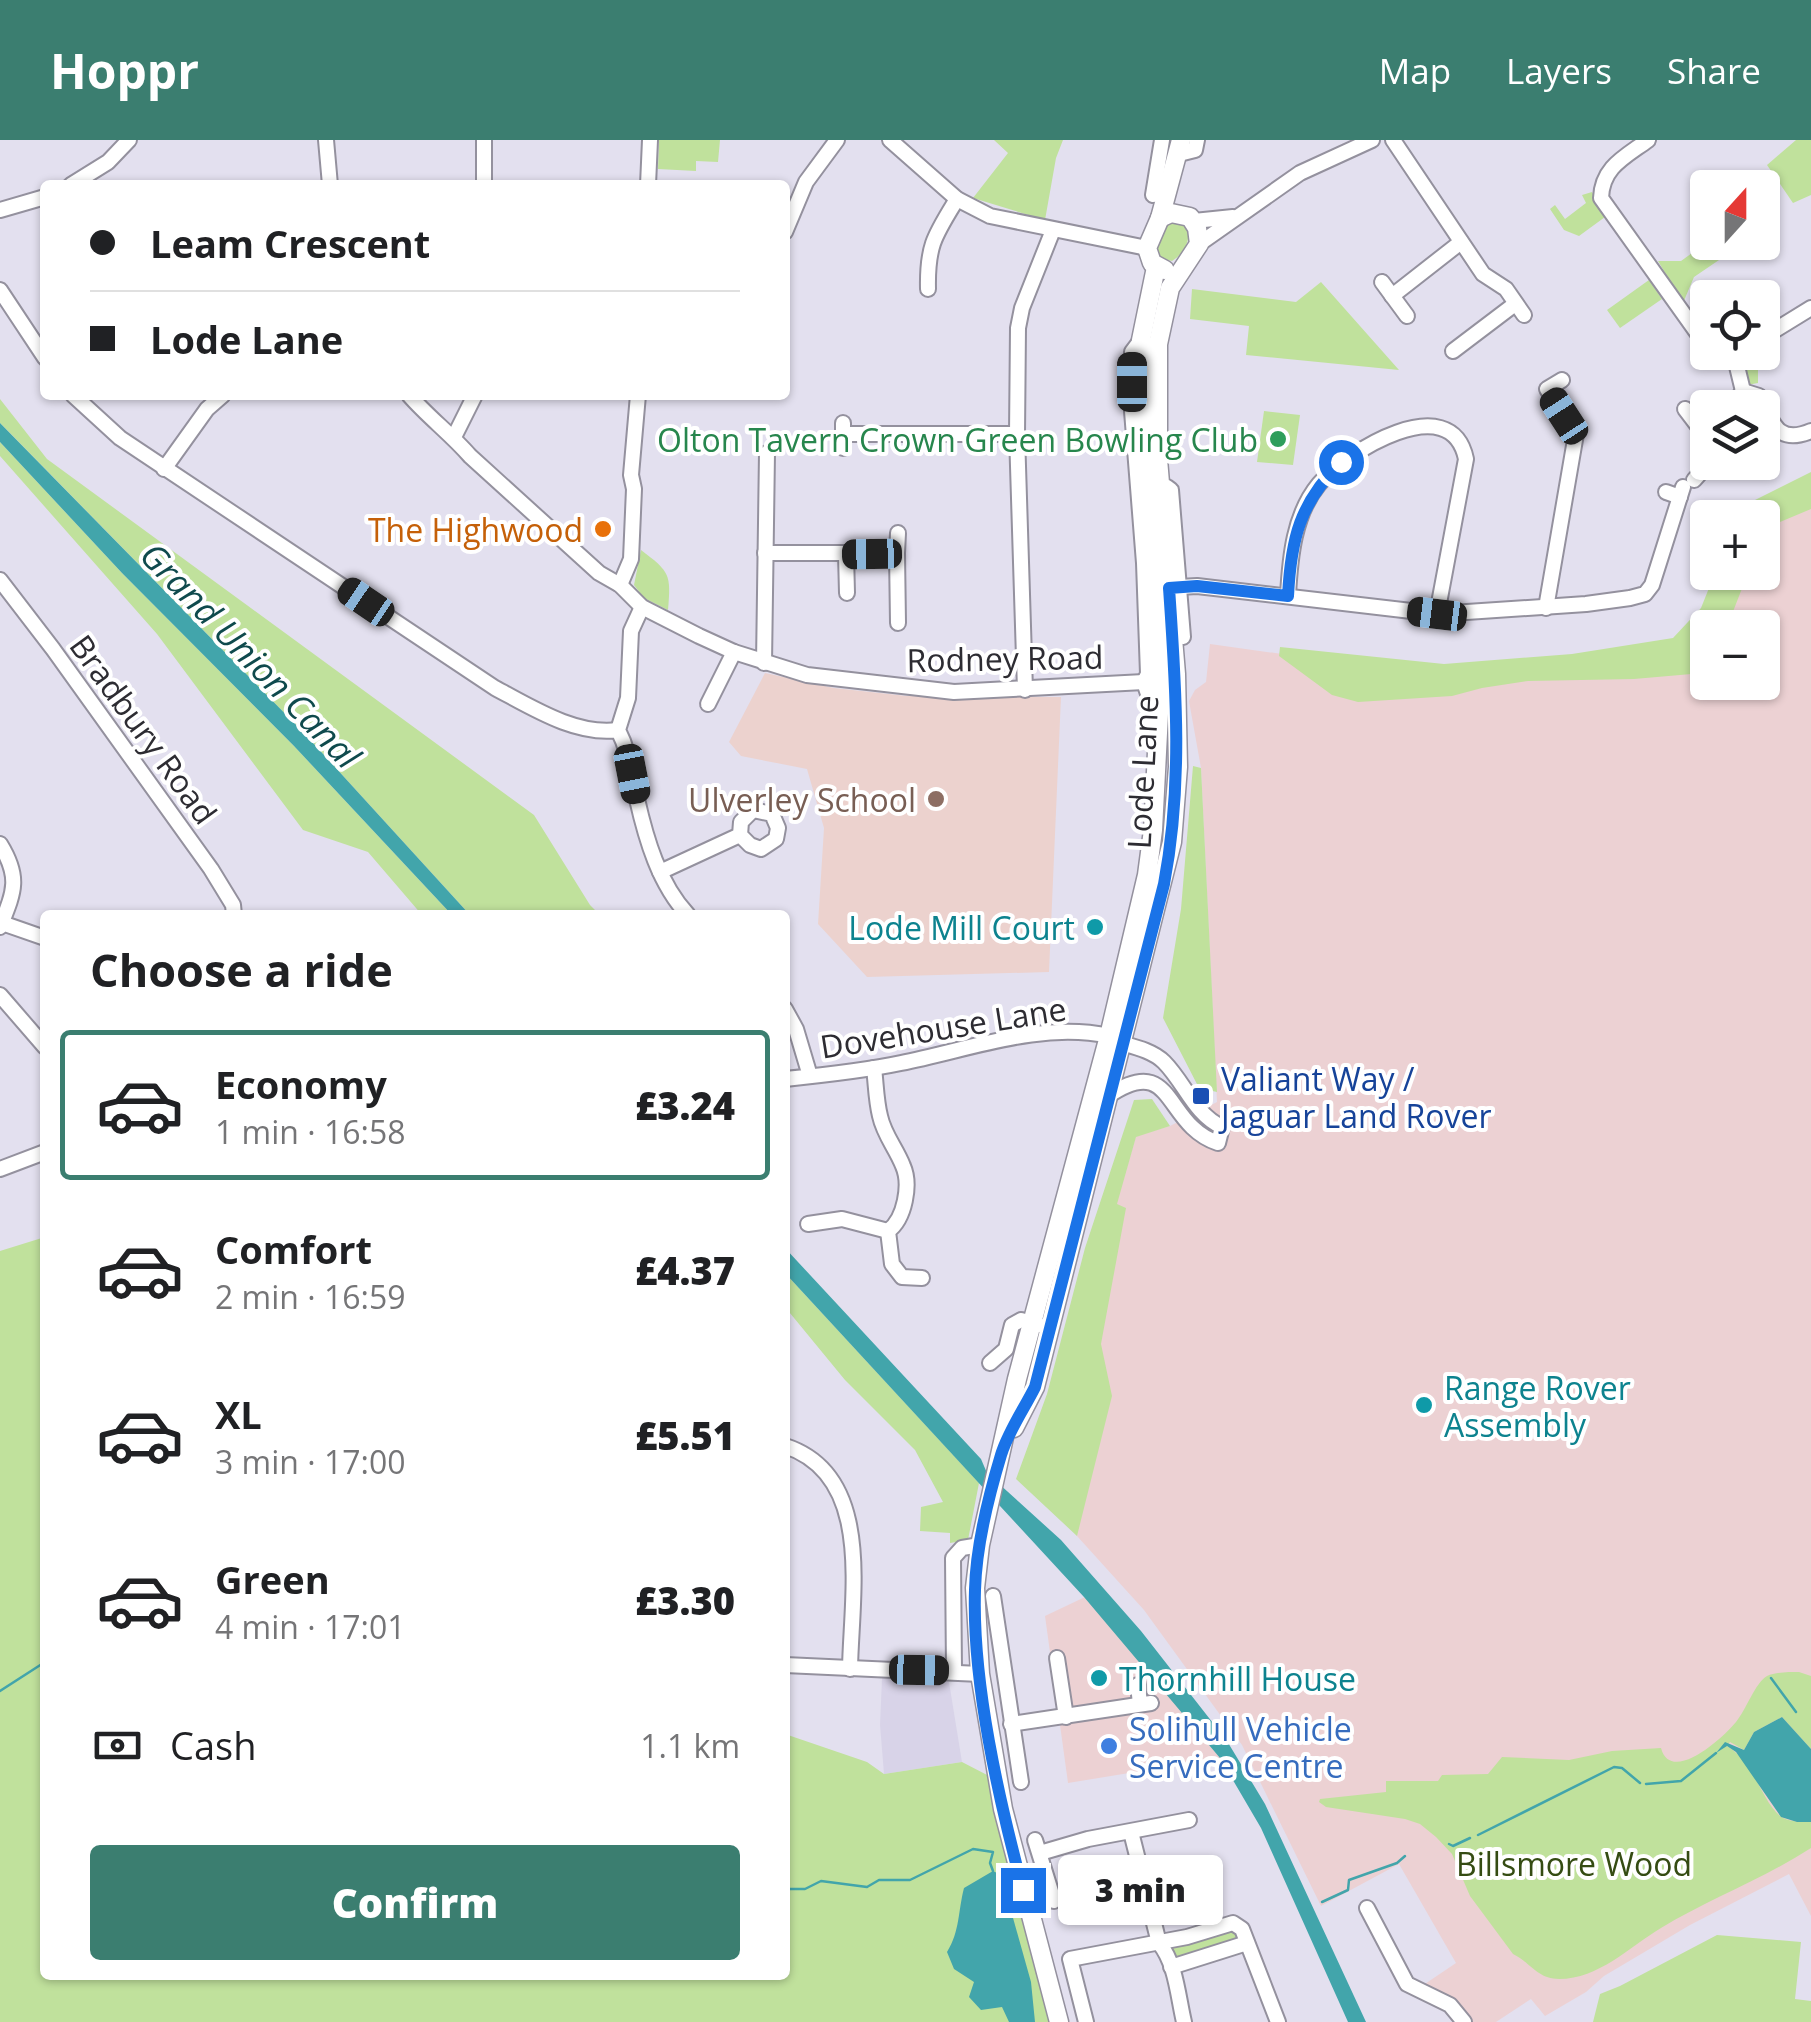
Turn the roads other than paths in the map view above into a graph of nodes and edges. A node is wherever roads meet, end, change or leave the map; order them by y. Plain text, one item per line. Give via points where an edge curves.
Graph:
1 (129, 140) edge
2 (326, 140) edge
3 (484, 140) edge
4 (650, 140) edge
5 (838, 140) edge
6 (890, 140) edge
7 (1162, 140) edge
8 (1197, 140) edge
9 (1372, 140) edge
10 (1393, 140) edge
11 (1648, 140) edge
12 (1179, 152) edge
13 (80, 180) edge
14 (330, 180) edge
15 (484, 180) edge
16 (648, 180) edge
17 (1153, 195) dead end
18 (40, 198) edge
19 (957, 199) junction
20 (0, 210) edge
21 (1187, 216) junction
22 (1237, 216) junction
23 (1160, 218) junction
24 (790, 220) edge
25 (1053, 230) junction
26 (1461, 242) junction
27 (1199, 244) junction
28 (1147, 248) junction
29 (1156, 266) junction
30 (1181, 268) junction
31 (1382, 282) dead end
32 (929, 289) dead end
33 (0, 290) edge
34 (1392, 296) junction
35 (1811, 308) edge
36 (1407, 316) dead end
37 (1690, 323) edge
38 (1780, 327) edge
39 (1141, 340) junction
40 (40, 350) edge
41 (1453, 352) dead end
42 (1739, 370) edge
43 (1562, 380) dead end
44 (1743, 390) edge
45 (80, 400) edge
46 (218, 400) edge
47 (413, 400) edge
48 (472, 400) edge
49 (638, 400) edge
50 (1686, 409) dead end
51 (1690, 414) edge
52 (1780, 428) edge
53 (1811, 431) edge
54 (1016, 434) junction
55 (843, 435) dead end
56 (454, 437) junction
57 (767, 453) dead end
58 (164, 469) junction
59 (1691, 480) edge
60 (898, 533) dead end
61 (897, 553) junction
62 (766, 554) junction
63 (846, 554) junction
64 (0, 580) edge
65 (620, 585) junction
66 (1168, 588) junction
67 (847, 593) dead end
68 (1288, 596) junction
69 (642, 608) junction
70 (1546, 608) junction
71 (1437, 614) junction
72 (898, 622) dead end
73 (1183, 637) dead end
74 (734, 652) junction
75 (764, 663) junction
76 (1144, 682) junction
77 (1025, 690) junction
78 (708, 704) dead end
79 (618, 730) junction
80 (1157, 785) junction
81 (740, 835) dead end
82 (0, 844) edge
83 (660, 872) junction
84 (234, 910) edge
85 (685, 910) edge
86 (1, 925) edge
87 (40, 937) edge
88 (0, 995) edge
89 (790, 1018) edge
90 (1115, 1039) junction
91 (40, 1040) edge
92 (874, 1068) junction
93 (810, 1076) junction
94 (790, 1078) edge
95 (1108, 1096) junction
96 (40, 1154) edge
97 (0, 1169) edge
98 (818, 1227) dead end
99 (888, 1231) junction
100 (916, 1282) dead end
101 (1042, 1326) junction
102 (990, 1363) dead end
103 (790, 1449) edge
104 (980, 1545) junction
105 (994, 1596) dead end
106 (1057, 1658) dead end
107 (790, 1665) edge
108 (850, 1669) junction
109 (954, 1671) junction
110 (980, 1674) junction
111 (1138, 1686) dead end
112 (1008, 1705) junction
113 (986, 1708) junction
114 (1066, 1717) junction
115 (1011, 1724) junction
116 (1014, 1744) junction
117 (992, 1747) junction
118 (1020, 1782) dead end
119 (1190, 1819) dead end
120 (1131, 1832) junction
121 (1054, 1901) dead end
122 (1367, 1908) dead end
123 (1159, 1942) junction
124 (1247, 1943) junction
125 (1171, 1967) junction
126 (1060, 2022) edge
127 (1086, 2022) edge
128 (1184, 2022) edge
129 (1278, 2022) edge
130 (1464, 2022) edge

1 - 13 street
2 - 14 street
3 - 15 street
4 - 16 street
5 - 24 street via 806,182
6 - 19 street
7 - 17 street
8 - 12 street via 1195,150
9 - 22 street via 1300,174
10 - 26 street
11 - 37 street via 1609,169 1602,198
12 - 21 main road
12 - 23 main road
18 - 20 street
19 - 25 street via 990,216
19 - 32 street via 931,245
21 - 22 street
21 - 23 main road
21 - 27 main road
22 - 27 street
23 - 28 main road
25 - 28 street
25 - 54 street via 1022,308
26 - 34 street
26 - 41 street via 1519,309
27 - 30 main road
28 - 29 main road
29 - 30 main road
29 - 39 main road, Lode Lane
30 - 66 main road, Lode Lane via 1158,344
31 - 34 street
33 - 40 street
34 - 36 street
35 - 38 street
39 - 66 main road, Lode Lane
39 - 76 street, Lode Lane via 1132,352 1132,392
42 - 44 street
43 - 70 street via 1547,390 1576,434
45 - 58 street
46 - 58 street
47 - 56 street
48 - 56 street
49 - 65 street via 631,559
50 - 51 street
52 - 53 street via 1793,439
54 - 55 street
54 - 77 street
56 - 65 street via 598,574
57 - 62 street
58 - 79 street via 495,688 575,724
59 - 70 street via 1681,489 1644,594
60 - 61 street
61 - 63 street
61 - 72 street
62 - 63 street
62 - 75 street
63 - 67 street
64 - 84 street, Bradbury Road
65 - 69 street
66 - 68 street
66 - 73 street
66 - 80 main road, Lode Lane
66 - 90 main road, Lode Lane via 1178,766 1172,842
68 - 71 street
68 - 71 street via 1294,537 1318,485 1366,445 1432,427 1452,434 1466,459
69 - 74 street, Rodney Road
69 - 79 street via 631,631 628,698
70 - 71 street
74 - 75 street, Rodney Road
74 - 78 street
75 - 77 street, Rodney Road via 892,687
76 - 77 street, Rodney Road
76 - 80 street, Lode Lane
79 - 83 street
80 - 90 main road, Lode Lane
81 - 83 street
82 - 86 street via 15,876
83 - 85 street
86 - 87 street
88 - 91 street
89 - 93 street
90 - 92 street, Dovehouse Lane via 1050,1032
90 - 95 main road, Lode Lane
90 - 95 street via 1161,1059 1194,1105 1222,1127 1218,1143 1190,1127 1160,1087 1145,1080
90 - 101 main road, Lode Lane
92 - 93 street, Dovehouse Lane
92 - 99 street via 880,1116 905,1170 902,1213
93 - 94 street, Dovehouse Lane
95 - 101 main road, Lode Lane
96 - 97 street
98 - 99 street via 842,1219
99 - 100 street via 895,1272
101 - 102 street via 1012,1324 1006,1350
101 - 104 main road, Lode Lane
103 - 108 street via 834,1482 846,1505 852,1528
104 - 109 street, Lode Lane via 962,1548 953,1558
104 - 110 main road, Lode Lane
105 - 112 street
106 - 114 street
107 - 108 street
108 - 109 street
109 - 110 street
110 - 113 main road, Lode Lane
111 - 114 street via 1146,1703
112 - 113 street
112 - 115 street
113 - 117 main road, Lode Lane
114 - 115 street
115 - 116 street
116 - 117 street
116 - 118 street
117 - 126 main road, Lode Lane via 1014,1857
119 - 120 street
120 - 121 street via 1038,1847
120 - 123 street
122 - 130 street via 1407,1984 1450,2005
123 - 124 street via 1233,1923
123 - 125 street
123 - 127 street via 1070,1959
124 - 125 street
124 - 129 street
125 - 128 street

